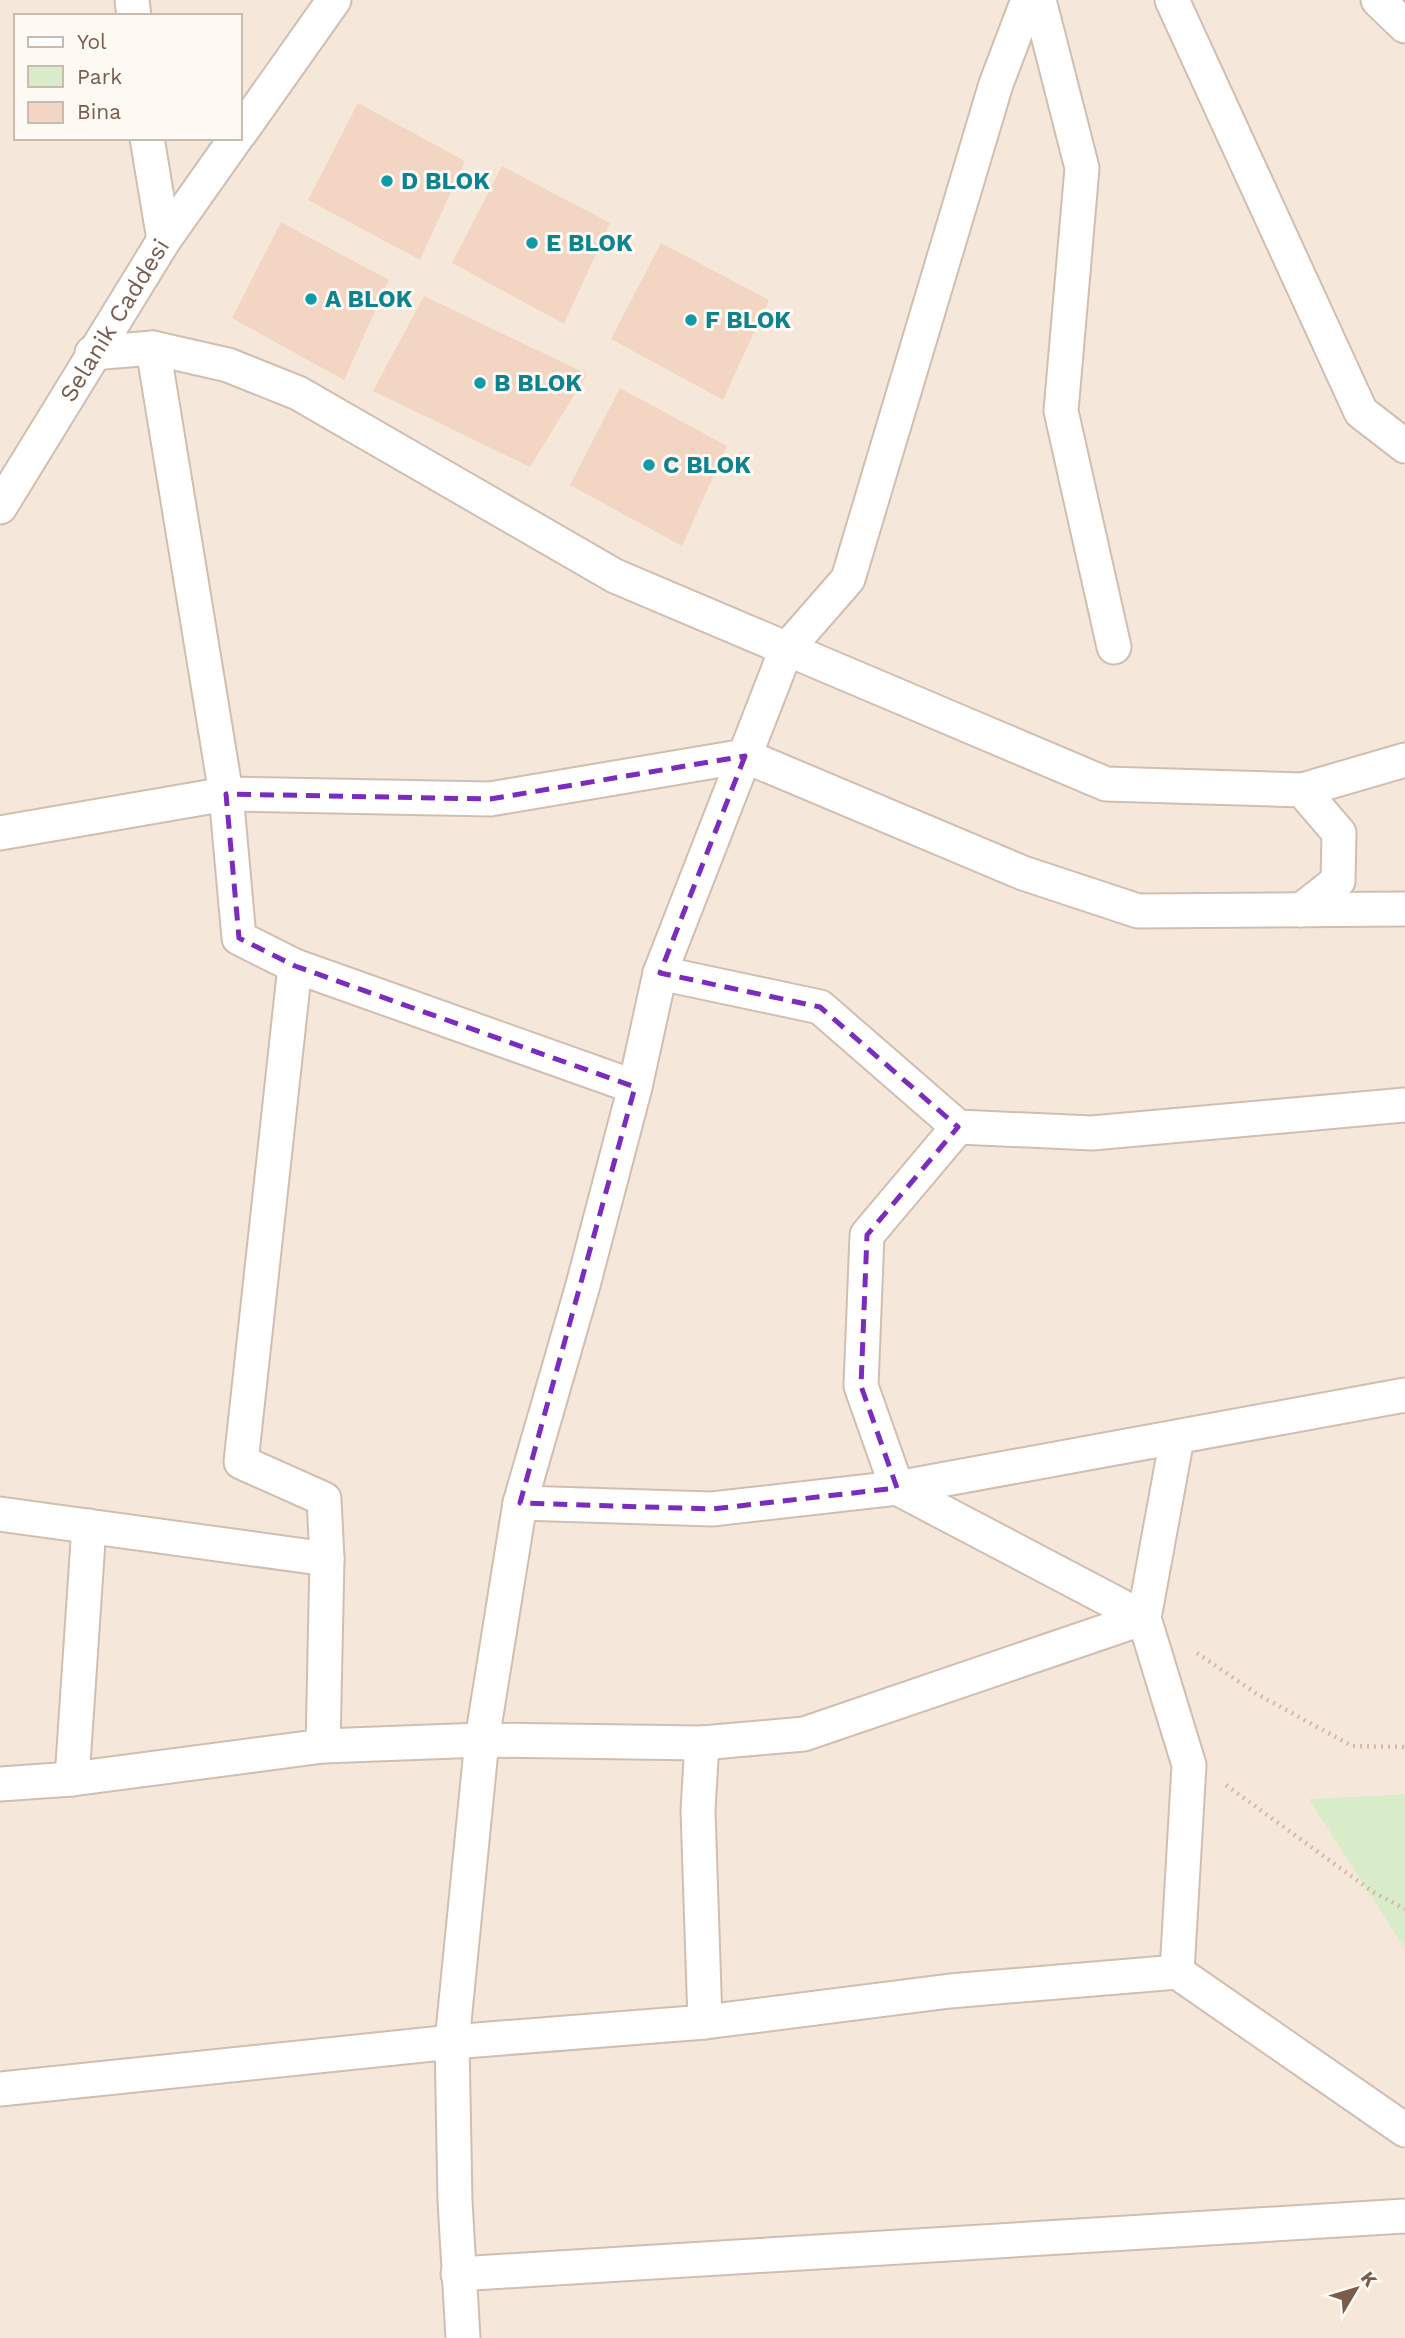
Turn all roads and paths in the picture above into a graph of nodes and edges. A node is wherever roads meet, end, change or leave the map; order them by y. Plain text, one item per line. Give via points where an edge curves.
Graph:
1 (334, 0) edge
2 (1028, 0) edge
3 (1039, 0) edge
4 (1172, 0) edge
5 (1378, 0) edge
6 (1405, 26) edge
7 (242, 130) edge
8 (147, 140) edge
9 (235, 140) edge
10 (164, 240) junction
11 (153, 348) junction
12 (92, 353) junction
13 (1405, 446) edge
14 (0, 507) edge
15 (1114, 647) dead end
16 (786, 650) junction
17 (745, 756) junction
18 (1405, 761) edge
19 (1302, 790) junction
20 (226, 794) junction
21 (0, 833) edge
22 (1405, 909) edge
23 (1301, 910) junction
24 (295, 967) junction
25 (660, 973) junction
26 (635, 1087) junction
27 (1405, 1105) edge
28 (958, 1128) junction
29 (1405, 1395) edge
30 (1177, 1438) junction
31 (897, 1488) junction
32 (520, 1503) junction
33 (0, 1514) edge
34 (89, 1526) junction
35 (327, 1559) junction
36 (1144, 1618) junction
37 (482, 1740) junction
38 (702, 1743) junction
39 (323, 1746) junction
40 (1405, 1746) edge
41 (1186, 1755) junction
42 (72, 1779) junction
43 (0, 1784) edge
44 (1405, 1909) edge
45 (1177, 1972) junction
46 (705, 2022) junction
47 (452, 2042) junction
48 (0, 2089) edge
49 (1405, 2130) edge
50 (1405, 2216) edge
51 (458, 2274) junction
52 (463, 2338) edge

1 - 7 street
2 - 16 street via 996,84 848,579
3 - 15 street via 1082,168 1061,411
4 - 13 street via 1361,412
5 - 6 street
8 - 10 street
9 - 10 street, Selanik Caddesi
10 - 12 street, Selanik Caddesi
11 - 12 street
11 - 16 street via 228,365 298,393 615,576
11 - 20 street
12 - 14 street, Selanik Caddesi
16 - 17 street
16 - 19 street via 1106,784
17 - 20 street via 490,799
17 - 23 street via 1023,873 1138,911
17 - 25 street
18 - 19 street
19 - 23 street via 1339,833 1339,845 1338,881
20 - 21 street
20 - 24 street via 239,938
22 - 23 street
24 - 26 street
24 - 35 street via 241,1462 324,1499
25 - 26 street
25 - 28 street via 820,1007
26 - 32 street
27 - 28 street via 1091,1133
28 - 31 street via 867,1235 861,1386
29 - 30 street
30 - 31 street
30 - 36 street
31 - 32 street via 712,1509
31 - 36 street
32 - 37 street
33 - 34 street
34 - 35 street
34 - 42 street
35 - 39 street
36 - 38 street via 804,1734
36 - 40 path via 1257,1694 1352,1746
36 - 41 street
37 - 38 street
37 - 39 street
37 - 47 street
38 - 46 street via 698,1810
39 - 42 street
41 - 44 path via 1373,1892
41 - 45 street
42 - 43 street
45 - 46 street via 950,1991
45 - 49 street
46 - 47 street
47 - 48 street
47 - 51 street
50 - 51 street
51 - 52 street

